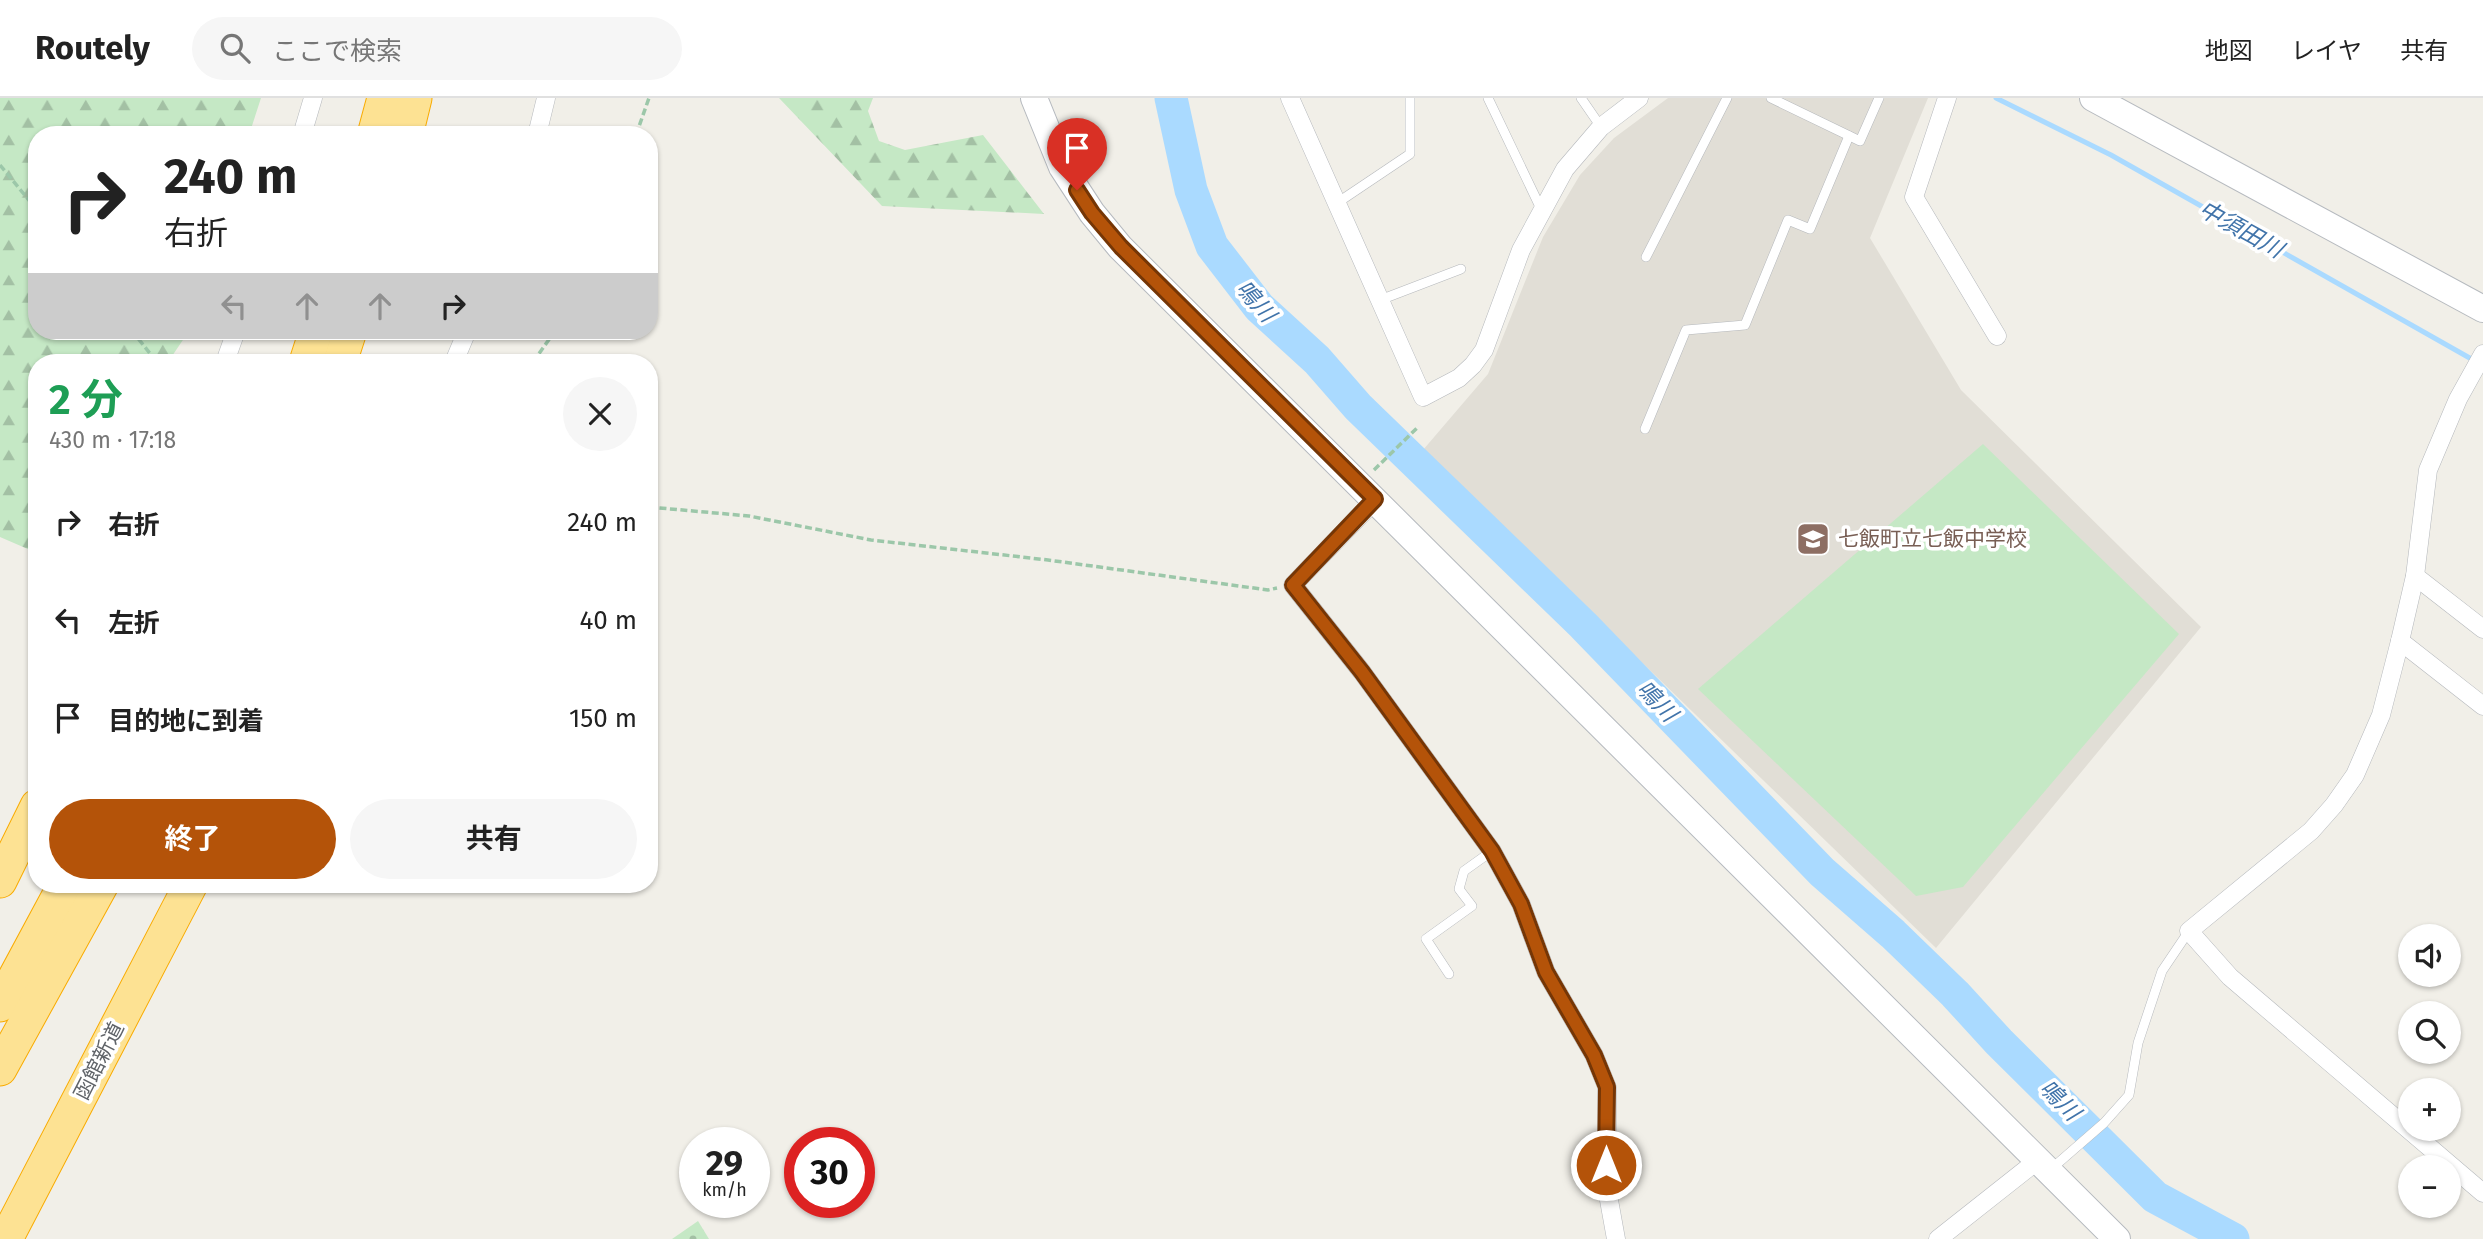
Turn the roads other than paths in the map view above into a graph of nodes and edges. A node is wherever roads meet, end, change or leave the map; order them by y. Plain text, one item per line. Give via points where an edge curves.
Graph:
1 (313, 98) edge
2 (384, 98) edge
3 (415, 98) edge
4 (546, 98) edge
5 (1034, 98) edge
6 (1290, 98) edge
7 (1410, 98) edge
8 (1488, 98) edge
9 (1581, 98) edge
10 (1639, 98) edge
11 (1727, 98) edge
12 (1771, 98) edge
13 (1879, 98) edge
14 (1947, 98) edge
15 (2093, 98) edge
16 (305, 126) edge
17 (376, 126) edge
18 (408, 126) edge
19 (539, 126) edge
20 (1601, 127) junction
21 (1850, 136) junction
22 (1337, 204) junction
23 (1542, 211) junction
24 (1646, 257) dead end
25 (1461, 269) dead end
26 (1380, 300) junction
27 (2483, 309) edge
28 (1997, 336) dead end
29 (2483, 354) edge
30 (1645, 429) dead end
31 (1375, 499) junction
32 (2415, 576) junction
33 (2483, 629) edge
34 (2400, 641) junction
35 (2483, 706) edge
36 (28, 823) edge
37 (1492, 851) junction
38 (2, 873) edge
39 (60, 893) edge
40 (97, 893) edge
41 (186, 893) edge
42 (2189, 932) junction
43 (1449, 974) dead end
44 (0, 1004) edge
45 (0, 1069) edge
46 (2043, 1166) junction
47 (2483, 1193) edge
48 (6, 1239) edge
49 (1616, 1239) edge
50 (1938, 1239) edge
51 (2116, 1239) edge

1 - 16 street
2 - 17 highway
3 - 18 highway
4 - 19 street
5 - 31 street via 1062,167 1113,238
6 - 22 street
7 - 22 lane via 1410,154
8 - 23 lane
9 - 20 lane
10 - 20 street
11 - 24 lane
12 - 21 lane
13 - 21 lane via 1860,141
14 - 28 street via 1914,197
15 - 27 street
20 - 23 street via 1565,169
21 - 30 lane via 1810,229 1788,220 1745,325 1686,330
22 - 26 street
23 - 26 street via 1521,250 1484,350 1459,378 1423,397
25 - 26 lane
29 - 32 street via 2428,470
31 - 37 street via 1293,585
31 - 46 street
32 - 33 street
32 - 34 street
34 - 35 street
34 - 42 street via 2381,715 2354,775 2334,805 2311,831
36 - 38 highway
37 - 43 lane via 1464,871 1459,889 1472,906 1426,939
37 - 49 street via 1521,904 1546,972 1594,1055 1607,1087 1607,1189
39 - 44 highway
40 - 45 highway
41 - 48 highway, 函館新道
42 - 46 lane via 2162,971 2138,1043 2129,1095 2074,1149
42 - 47 street via 2230,978
46 - 50 street
46 - 51 street

